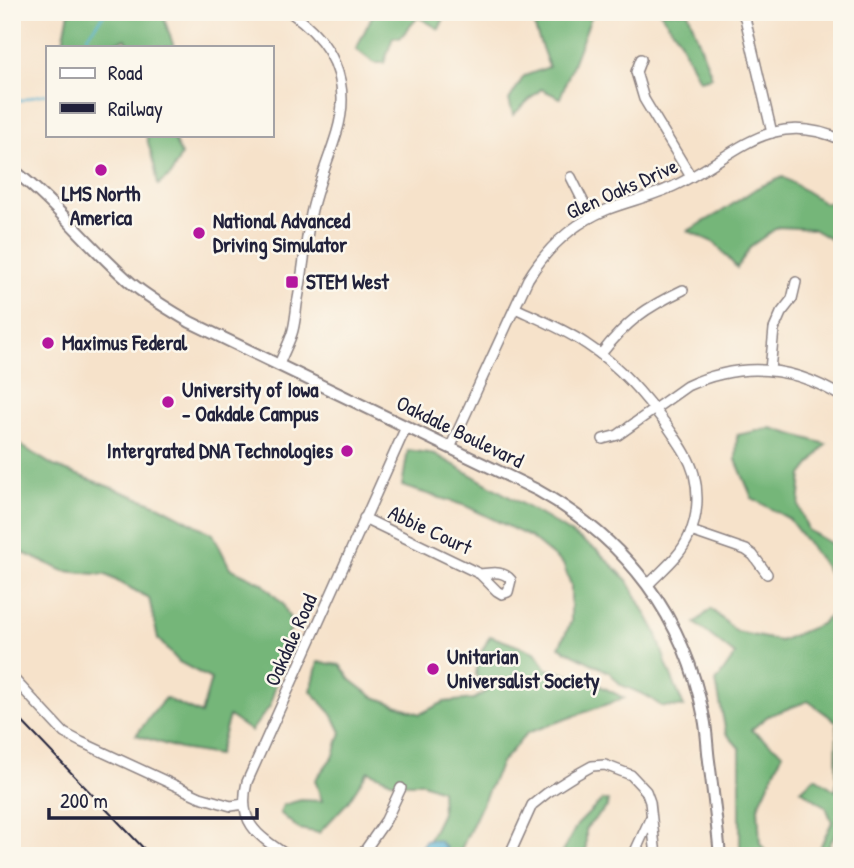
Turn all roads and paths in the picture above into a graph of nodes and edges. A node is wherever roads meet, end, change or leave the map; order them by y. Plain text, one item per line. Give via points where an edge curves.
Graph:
1 (290, 12) edge
2 (741, 12) edge
3 (641, 59) dead end
4 (772, 132) junction
5 (842, 140) edge
6 (12, 169) edge
7 (571, 177) dead end
8 (691, 177) junction
9 (591, 217) junction
10 (796, 282) dead end
11 (683, 290) dead end
12 (515, 308) junction
13 (601, 354) junction
14 (279, 365) junction
15 (770, 370) junction
16 (842, 397) edge
17 (654, 409) junction
18 (406, 427) junction
19 (603, 439) dead end
20 (450, 448) junction
21 (364, 518) junction
22 (691, 531) junction
23 (480, 574) dead end
24 (767, 574) dead end
25 (648, 585) junction
26 (12, 677) edge
27 (401, 788) dead end
28 (244, 803) junction
29 (650, 817) junction
30 (288, 856) edge
31 (361, 856) edge
32 (509, 856) edge
33 (633, 856) edge
34 (656, 856) edge
35 (720, 856) edge

1 - 14 street via 321,39 340,80 342,98 338,130 312,209 293,331
2 - 4 street
3 - 8 street via 636,72 644,99
4 - 5 street, Glen Oaks Drive via 810,131
4 - 8 street, Glen Oaks Drive
6 - 14 main road, Oakdale Boulevard via 139,289 190,322
7 - 9 street
8 - 9 street, Glen Oaks Drive
9 - 12 street, Glen Oaks Drive via 545,254
10 - 15 street via 792,299 774,329
11 - 13 street via 638,314
12 - 13 street
12 - 20 street, Glen Oaks Drive
13 - 17 street
14 - 18 main road, Oakdale Boulevard
15 - 16 street via 806,378
15 - 17 street via 712,376
17 - 19 street via 618,435
17 - 22 street via 683,449 693,472 697,498
18 - 20 main road, Oakdale Boulevard
18 - 21 street, Oakdale Road
20 - 25 main road, Oakdale Boulevard via 577,514 611,543
21 - 23 street, Abbie Court
21 - 28 street, Oakdale Road via 247,782
22 - 24 street via 746,550
22 - 25 street via 677,557
25 - 35 main road, Oakdale Boulevard via 682,642 696,684 706,730
26 - 28 street via 64,733 208,801 231,806
27 - 31 street
28 - 30 street via 254,830
29 - 32 street via 650,802 637,780 606,765 592,766 532,805
29 - 33 street
29 - 34 street

